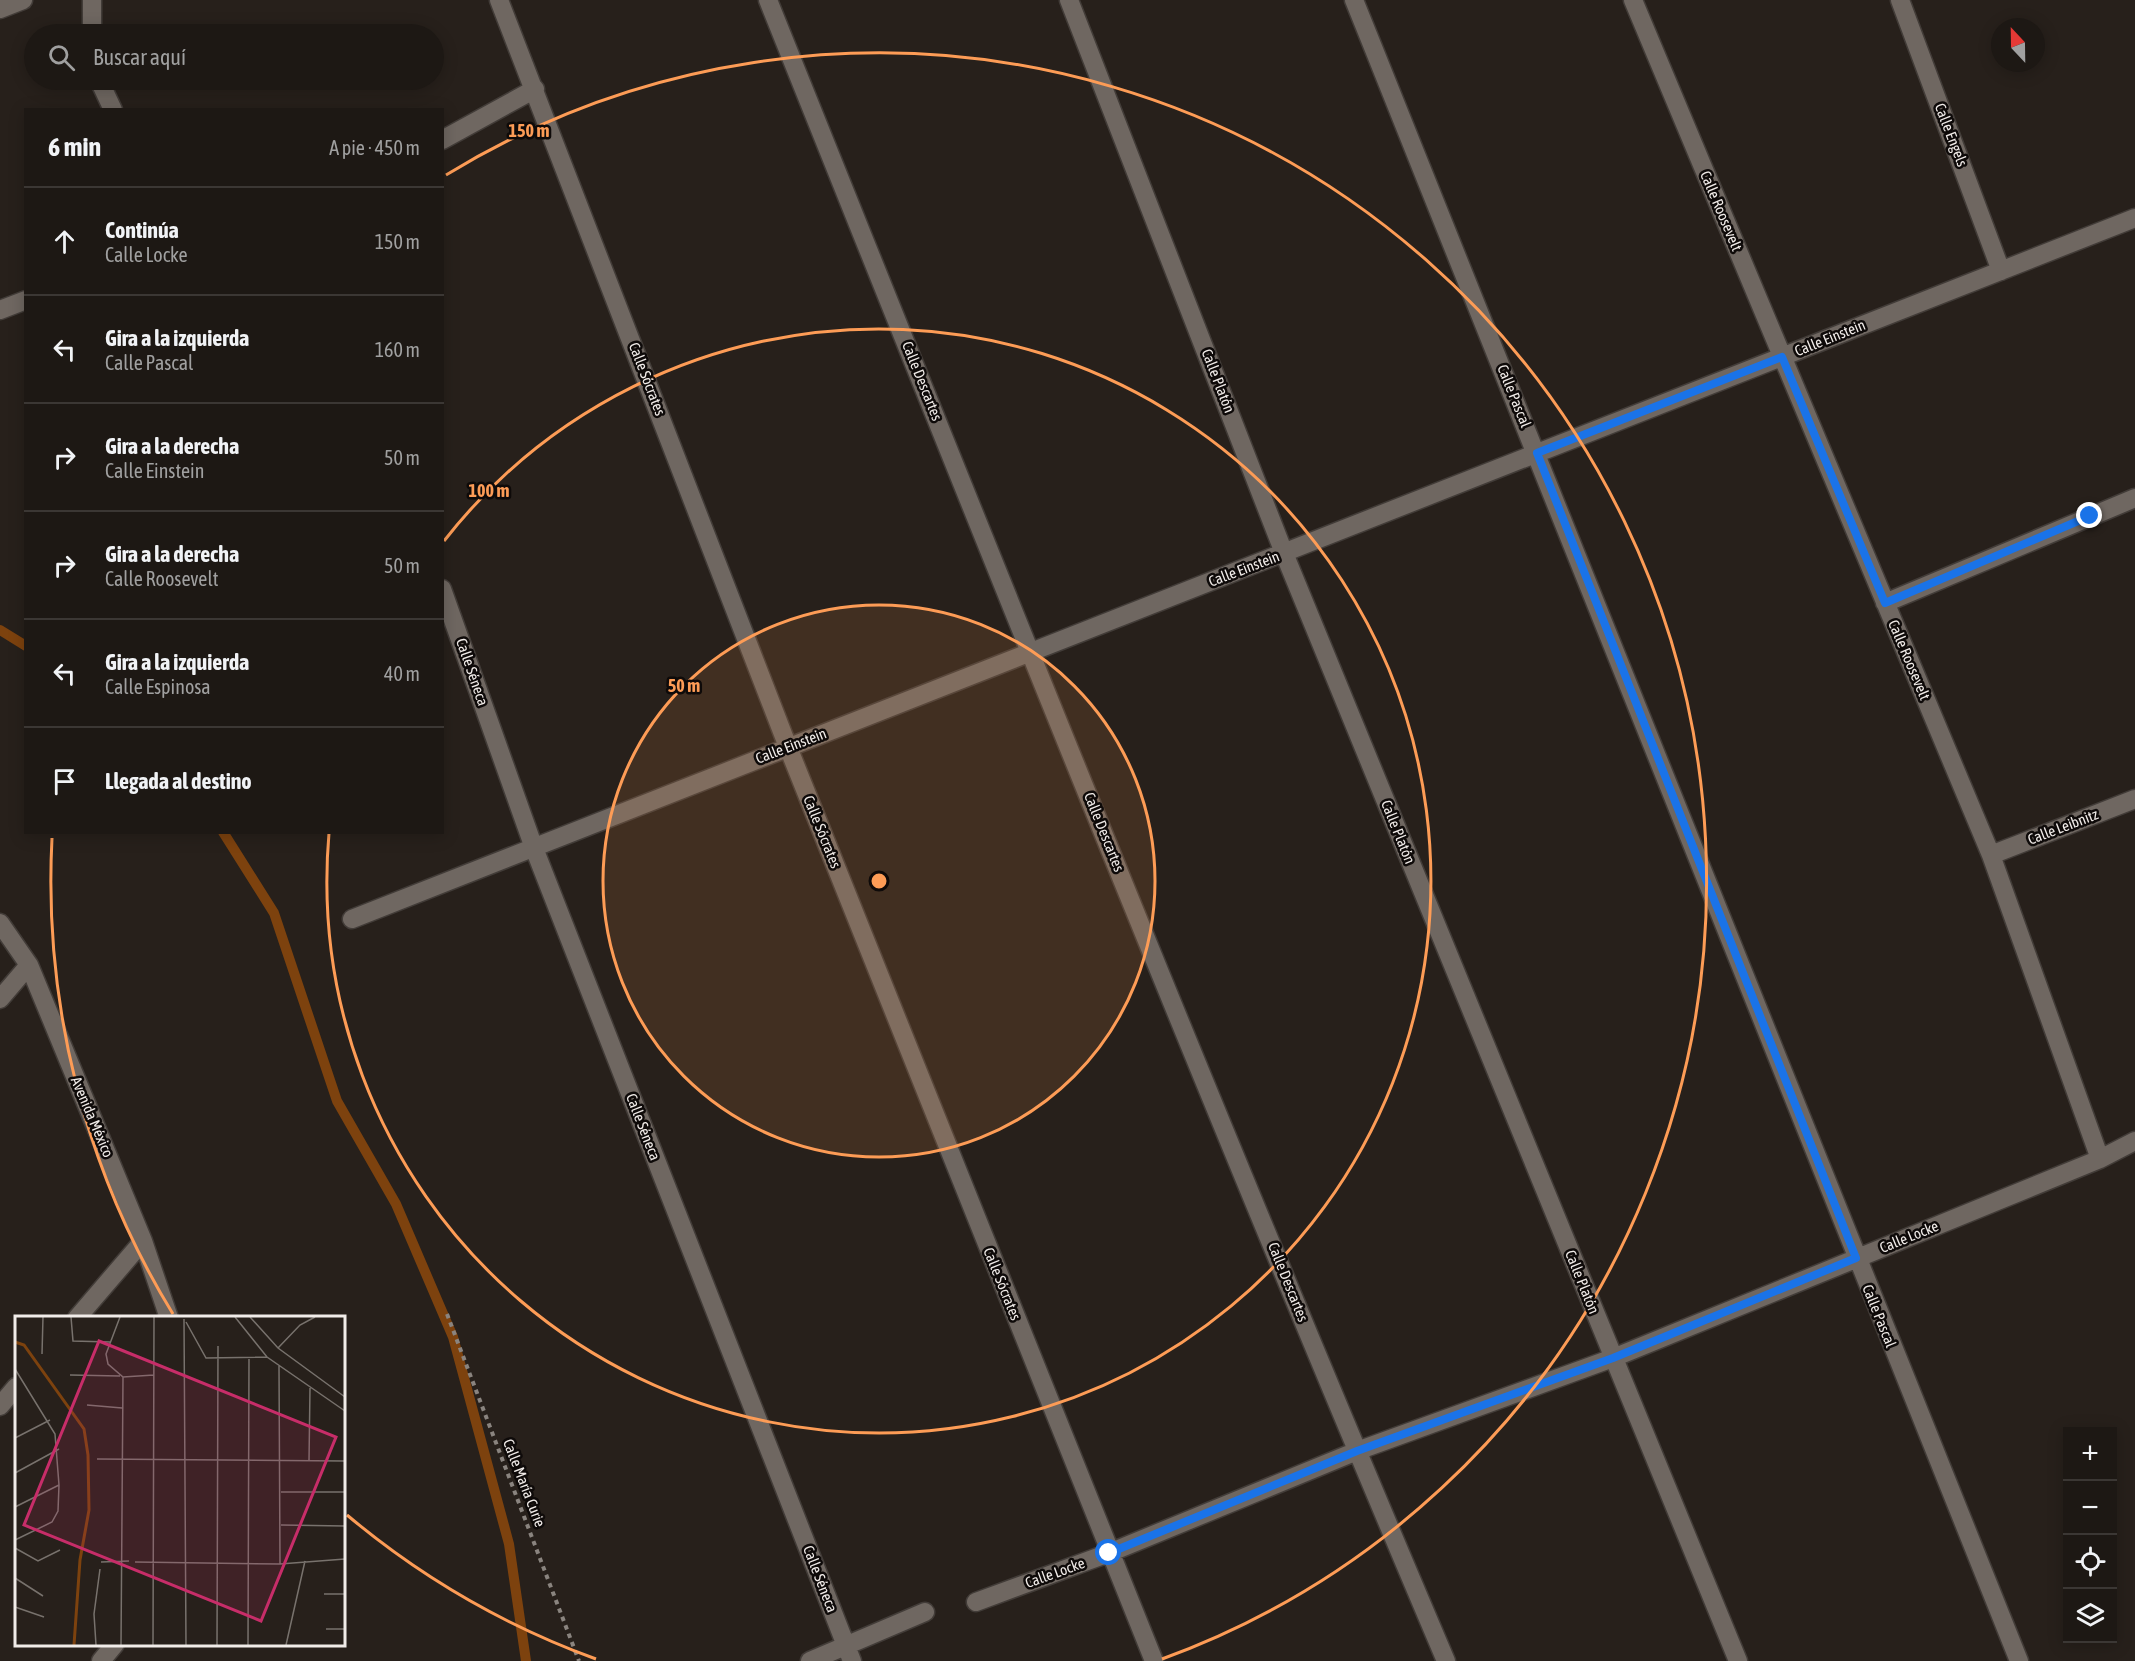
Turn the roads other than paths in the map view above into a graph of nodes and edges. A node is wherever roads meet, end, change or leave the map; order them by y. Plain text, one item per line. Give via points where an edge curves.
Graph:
1 (23, 0) edge
2 (92, 0) edge
3 (499, 0) edge
4 (768, 0) edge
5 (1069, 0) edge
6 (1354, 0) edge
7 (1633, 0) edge
8 (1900, 0) edge
9 (0, 9) edge
10 (93, 24) edge
11 (535, 89) junction
12 (104, 90) edge
13 (112, 108) edge
14 (444, 139) edge
15 (2135, 218) edge
16 (2001, 271) junction
17 (24, 301) edge
18 (0, 310) edge
19 (1782, 357) junction
20 (1537, 453) junction
21 (2135, 498) edge
22 (1284, 553) junction
23 (444, 595) edge
24 (1885, 603) junction
25 (1030, 652) junction
26 (788, 747) junction
27 (2135, 799) edge
28 (534, 848) junction
29 (1990, 855) junction
30 (352, 919) dead end
31 (0, 923) edge
32 (28, 965) junction
33 (0, 999) edge
34 (2135, 1141) edge
35 (2100, 1160) junction
36 (143, 1241) junction
37 (1856, 1258) junction
38 (78, 1316) edge
39 (169, 1316) edge
40 (1613, 1358) junction
41 (15, 1388) edge
42 (0, 1406) edge
43 (1357, 1451) junction
44 (1109, 1553) junction
45 (976, 1602) dead end
46 (925, 1612) dead end
47 (113, 1646) edge
48 (849, 1653) edge
49 (100, 1661) edge
50 (810, 1661) edge
51 (1154, 1661) edge
52 (1446, 1661) edge
53 (1738, 1661) edge
54 (2019, 1661) edge

1 - 9 street
2 - 10 street
3 - 11 street, Calle Sócrates
4 - 25 street, Calle Descartes
5 - 22 street, Calle Platón
6 - 20 street, Calle Pascal
7 - 19 street, Calle Roosevelt
8 - 16 street, Calle Engels
11 - 14 street
11 - 26 street, Calle Sócrates
12 - 13 street
15 - 16 street, Calle Einstein
16 - 19 street, Calle Einstein
17 - 18 street
19 - 20 street, Calle Einstein
19 - 24 street, Calle Roosevelt
20 - 22 street, Calle Einstein
20 - 37 street, Calle Pascal
21 - 24 street
22 - 25 street, Calle Einstein
22 - 40 street, Calle Platón
23 - 28 street, Calle Séneca
24 - 29 street, Calle Roosevelt
25 - 26 street, Calle Einstein
25 - 43 street, Calle Descartes
26 - 28 street, Calle Einstein
26 - 44 street, Calle Sócrates
27 - 29 street, Calle Leibnitz
28 - 30 street, Calle Einstein
28 - 48 street, Calle Séneca
29 - 35 street, Calle Roosevelt
31 - 32 street, Avenida México
32 - 33 street
32 - 36 street, Avenida México
34 - 35 street, Calle Locke
35 - 37 street, Calle Locke
36 - 38 street
36 - 39 street, Avenida México
37 - 40 street, Calle Locke
37 - 54 street, Calle Pascal
40 - 43 street, Calle Locke
40 - 53 street, Calle Platón
41 - 42 street
43 - 44 street, Calle Locke
43 - 52 street, Calle Descartes
44 - 45 street, Calle Locke
44 - 51 street, Calle Sócrates
46 - 48 street
47 - 49 street
48 - 50 street

